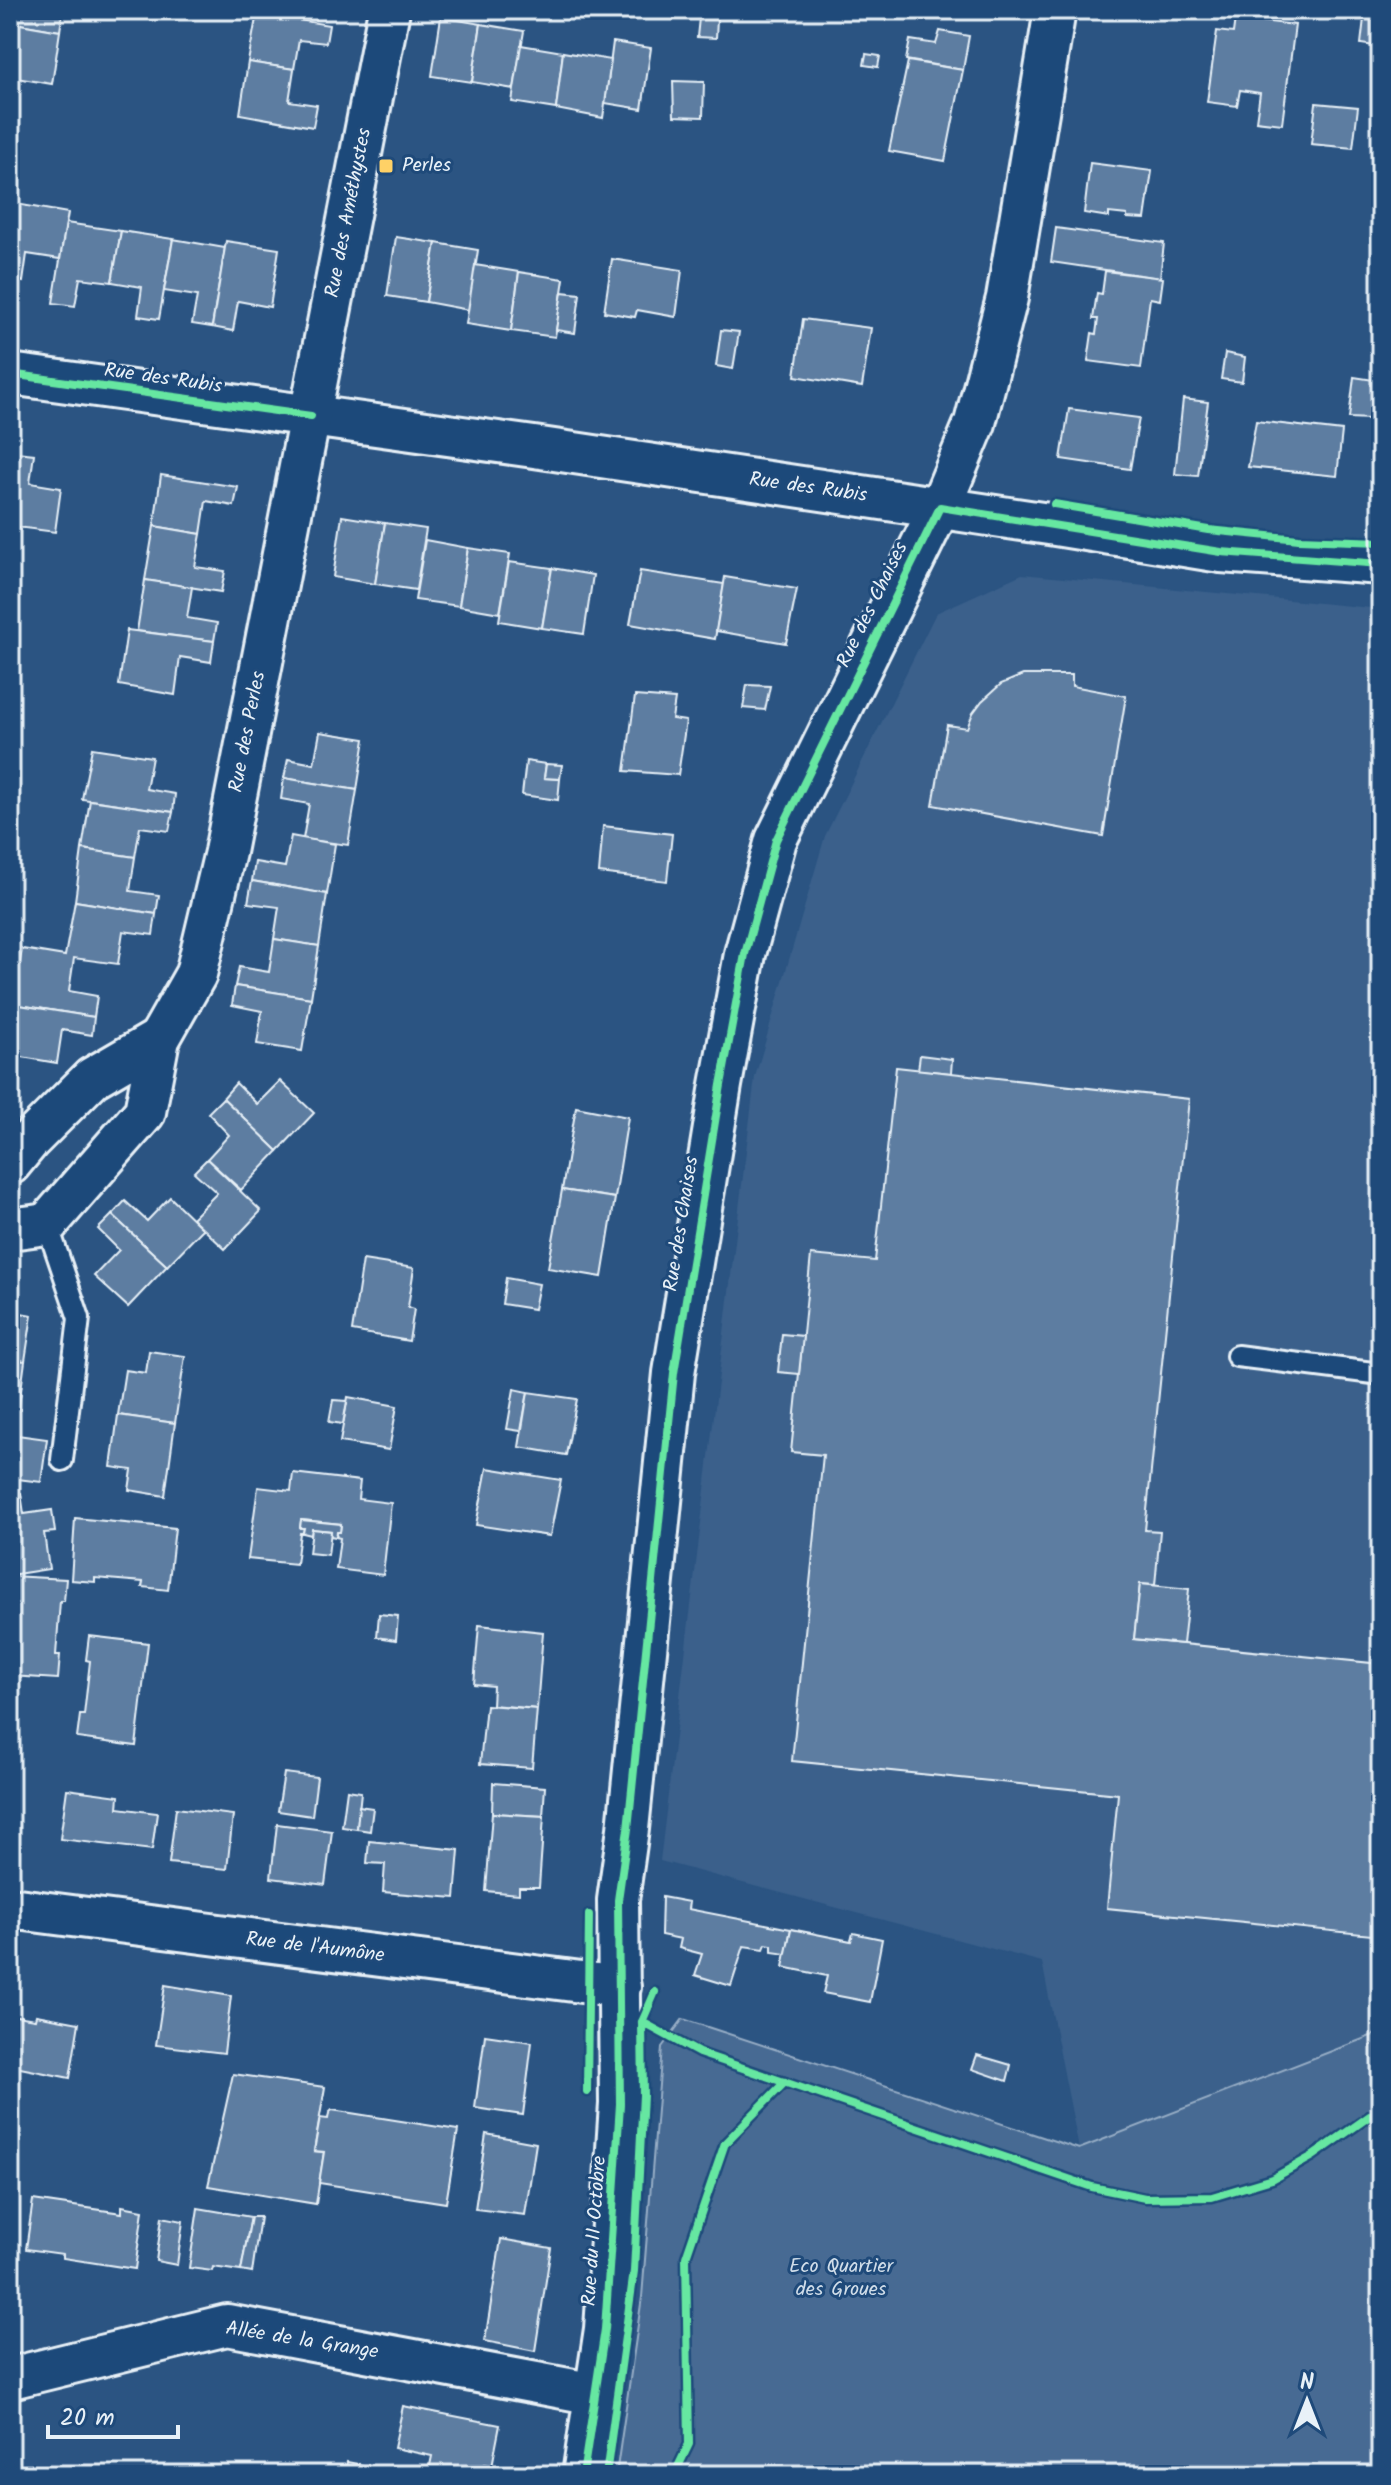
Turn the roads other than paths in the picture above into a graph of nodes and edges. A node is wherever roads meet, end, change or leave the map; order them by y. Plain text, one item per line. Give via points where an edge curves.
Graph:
1 (389, 10) edge
2 (1055, 10) edge
3 (10, 374) edge
4 (311, 416) junction
5 (940, 507) junction
6 (1381, 564) edge
7 (159, 1039) junction
8 (10, 1164) edge
9 (28, 1226) edge
10 (1237, 1356) dead end
11 (1381, 1374) edge
12 (62, 1460) dead end
13 (10, 1908) edge
14 (620, 1987) junction
15 (11, 2378) edge
16 (595, 2394) junction
17 (583, 2475) edge

1 - 4 street, Rue des Améthystes
2 - 5 street, Rue des Chaises via 1007,298 975,423
3 - 4 street, Rue des Rubis
4 - 5 street, Rue des Rubis
4 - 7 street, Rue des Perles via 196,974
5 - 6 street, Rue des Rubis via 1221,552
5 - 14 street, Rue des Chaises via 776,840 745,954 674,1373 618,1900
7 - 8 street via 92,1078
7 - 9 street, Rue des Perles via 145,1112
9 - 12 lane via 79,1318
10 - 11 lane
13 - 14 street, Rue de l'Aumône
14 - 16 street, Rue du 11 Octobre via 620,2104 605,2329
15 - 16 street, Allée de la Grange via 227,2325
16 - 17 street, Rue du 11 Octobre

